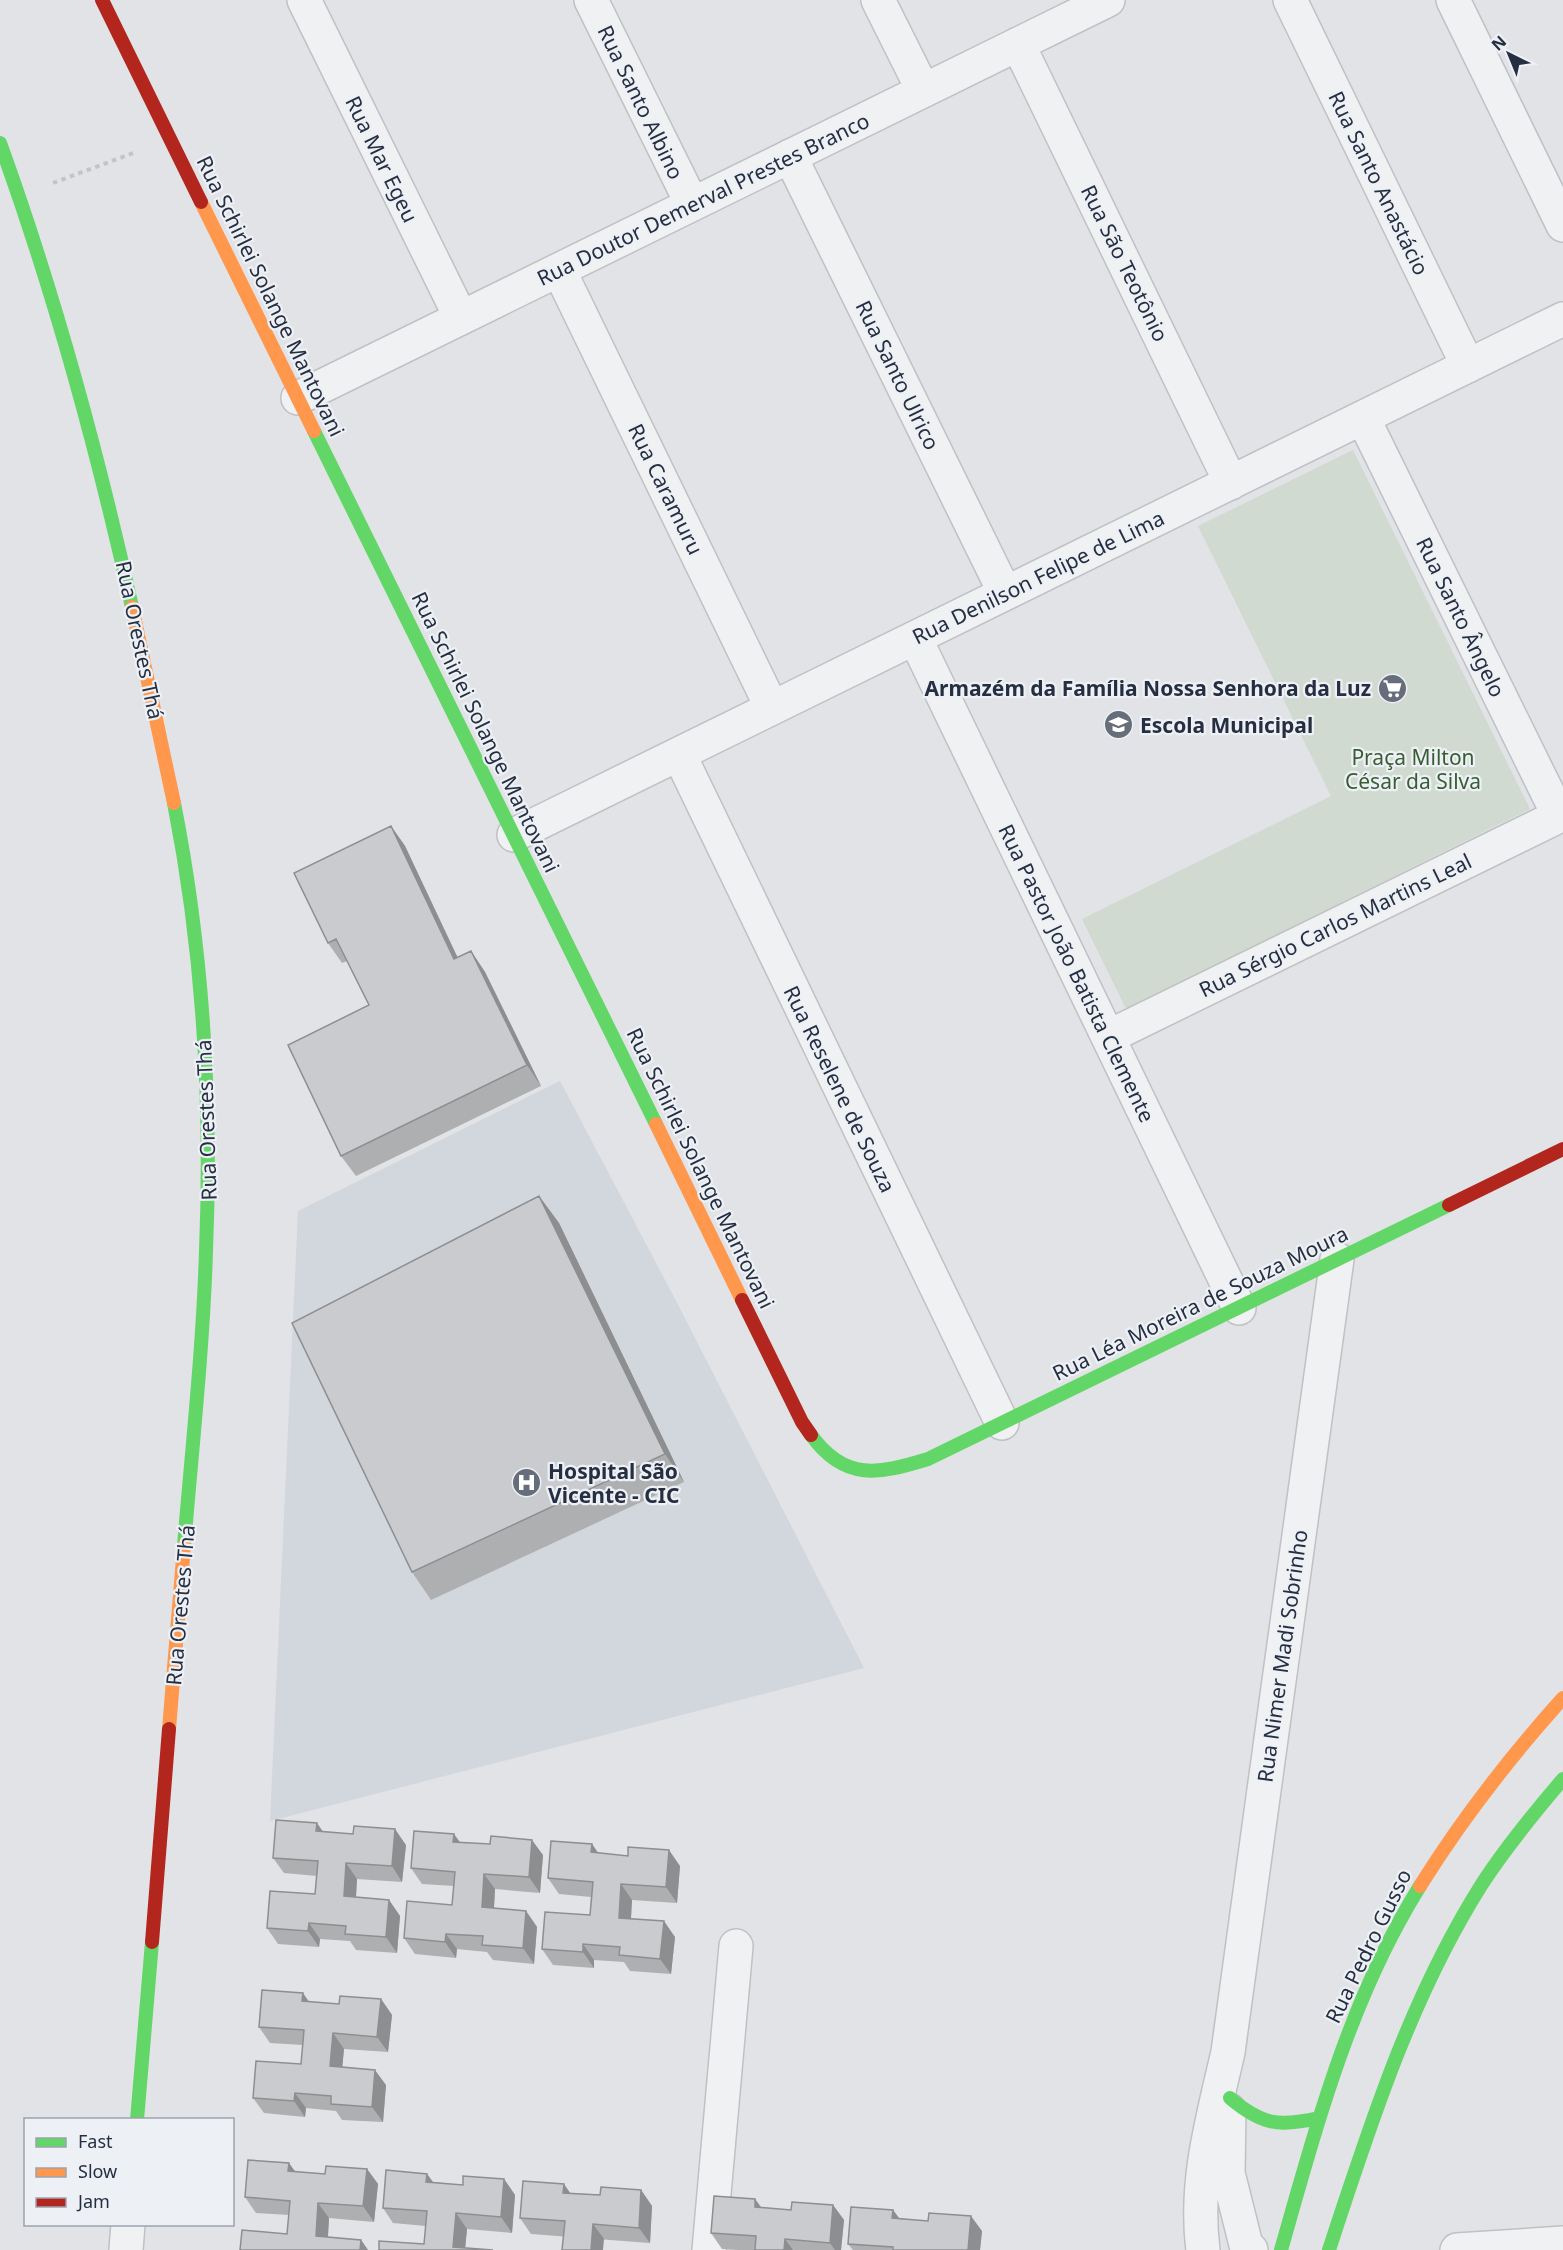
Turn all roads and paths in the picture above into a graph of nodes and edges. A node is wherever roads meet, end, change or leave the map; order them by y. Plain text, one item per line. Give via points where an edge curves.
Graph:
1 (102, 0) edge
2 (304, 0) edge
3 (591, 0) edge
4 (878, 0) edge
5 (1108, 0) edge
6 (1290, 0) edge
7 (1453, 0) edge
8 (1018, 44) junction
9 (923, 90) junction
10 (0, 143) edge
11 (138, 151) dead end
12 (790, 156) junction
13 (51, 184) dead end
14 (692, 204) junction
15 (1563, 225) edge
16 (559, 270) junction
17 (461, 318) junction
18 (1563, 319) edge
19 (1468, 366) junction
20 (298, 398) junction
21 (1363, 418) junction
22 (1231, 483) junction
23 (1005, 593) junction
24 (915, 638) junction
25 (772, 708) junction
26 (679, 754) junction
27 (1561, 815) edge
28 (514, 835) junction
29 (1108, 1037) junction
30 (1563, 1149) edge
31 (1337, 1259) junction
32 (1239, 1308) junction
33 (1002, 1423) junction
34 (849, 1470) joint
35 (1563, 1698) edge
36 (1563, 1779) edge
37 (736, 1946) dead end
38 (1228, 2052) junction
39 (1230, 2098) junction
40 (137, 2118) edge
41 (1319, 2118) junction
42 (129, 2226) edge
43 (1563, 2243) edge
44 (126, 2250) edge
45 (709, 2250) edge
46 (1203, 2250) edge
47 (1251, 2250) edge
48 (1281, 2250) edge
49 (1329, 2250) edge
50 (1457, 2250) edge

1 - 20 street, Rua Schirlei Solange Mantovani
2 - 17 street, Rua Mar Egeu
3 - 14 street, Rua Santo Albino
4 - 9 street
5 - 8 street, Rua Doutor Demerval Prestes Branco
6 - 19 street, Rua Santo Anastácio
7 - 15 street
8 - 9 street, Rua Doutor Demerval Prestes Branco
8 - 22 street, Rua São Teotônio
9 - 12 street, Rua Doutor Demerval Prestes Branco
10 - 40 street, Rua Orestes Thá via 31,224 76,373 120,553 187,876 201,987 210,1198
11 - 13 path
12 - 14 street, Rua Doutor Demerval Prestes Branco
12 - 23 street, Rua Santo Ulrico
14 - 16 street, Rua Doutor Demerval Prestes Branco
16 - 17 street, Rua Doutor Demerval Prestes Branco
16 - 25 street, Rua Caramuru
17 - 20 street, Rua Doutor Demerval Prestes Branco
18 - 19 street, Rua Denilson Felipe de Lima
19 - 21 street, Rua Denilson Felipe de Lima
20 - 28 street, Rua Schirlei Solange Mantovani
21 - 22 street, Rua Denilson Felipe de Lima
21 - 27 street, Rua Santo Ângelo
22 - 23 street, Rua Denilson Felipe de Lima
23 - 24 street, Rua Denilson Felipe de Lima
24 - 25 street, Rua Denilson Felipe de Lima
24 - 29 street, Rua Pastor João Batista Clemente
25 - 26 street, Rua Denilson Felipe de Lima
26 - 28 street, Rua Denilson Felipe de Lima
26 - 33 street, Rua Reselene de Souza
27 - 29 street, Rua Sérgio Carlos Martins Leal
28 - 34 street, Rua Schirlei Solange Mantovani via 802,1422 830,1458
29 - 32 street, Rua Pastor João Batista Clemente
30 - 31 street, Rua Léa Moreira de Souza Moura
31 - 32 street, Rua Léa Moreira de Souza Moura
31 - 38 street, Rua Nimer Madi Sobrinho
32 - 33 street, Rua Léa Moreira de Souza Moura
33 - 34 street, Rua Léa Moreira de Souza Moura via 928,1460 870,1472
35 - 41 street, Rua Pedro Gusso via 1480,1793 1401,1916 1350,2025
36 - 49 street via 1504,1850 1462,1916 1425,1986 1393,2059
37 - 45 street
38 - 39 street, Rua Nimer Madi Sobrinho
38 - 46 street, Rua Nimer Madi Sobrinho via 1204,2157 1200,2226
39 - 41 street via 1250,2116 1271,2124 1291,2125
39 - 47 street, Rua Nimer Madi Sobrinho via 1228,2174 1234,2206
41 - 48 street, Rua Pedro Gusso
42 - 44 street
43 - 50 street

